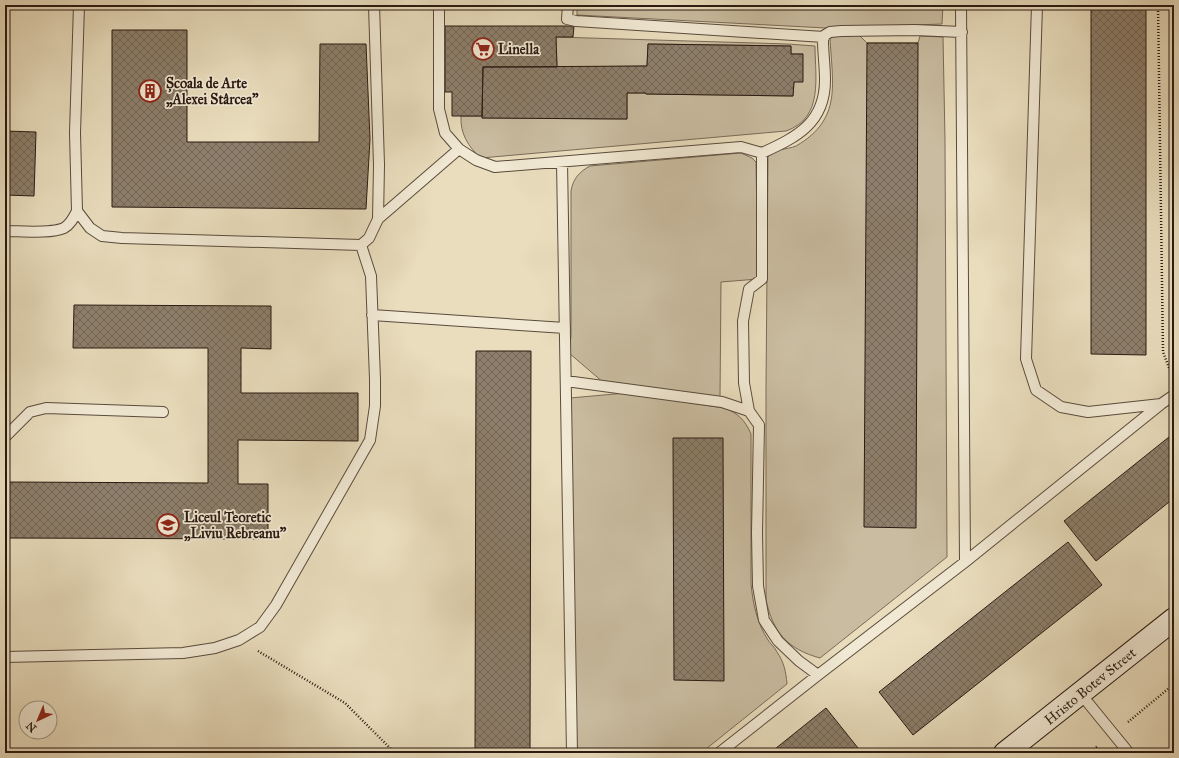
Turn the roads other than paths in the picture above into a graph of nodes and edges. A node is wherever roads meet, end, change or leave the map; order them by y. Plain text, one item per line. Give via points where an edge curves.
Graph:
1 (79, 5) edge
2 (374, 5) edge
3 (439, 5) edge
4 (568, 5) edge
5 (962, 5) edge
6 (1037, 5) edge
7 (962, 32) junction
8 (824, 38) junction
9 (459, 149) junction
10 (762, 153) junction
11 (562, 162) junction
12 (77, 210) junction
13 (378, 219) junction
14 (5, 231) edge
15 (361, 245) junction
16 (372, 314) junction
17 (565, 328) junction
18 (566, 381) junction
19 (1174, 395) edge
20 (1161, 404) junction
21 (749, 411) junction
22 (163, 412) dead end
23 (5, 437) edge
24 (965, 562) junction
25 (1174, 619) edge
26 (5, 657) edge
27 (818, 675) junction
28 (1080, 693) junction
29 (572, 753) edge
30 (719, 753) edge
31 (1005, 753) edge
32 (1129, 753) edge

1 - 12 lane via 75,133
2 - 13 lane via 379,165
3 - 9 lane via 439,109 445,133
4 - 8 lane via 567,19 576,21
5 - 7 lane
6 - 20 lane via 1026,359 1036,390 1061,407 1088,412
7 - 8 lane via 841,31 830,32 824,35
7 - 24 lane
8 - 10 lane via 825,81 821,107 808,126 790,140
9 - 11 lane via 476,160 495,167
9 - 13 lane
10 - 11 lane via 741,147
10 - 21 lane via 762,279 750,289 743,321 744,383
11 - 17 lane
12 - 14 lane via 71,222 64,228 45,232
12 - 15 lane via 90,228 102,236
13 - 15 lane via 369,238
15 - 16 lane via 371,276
16 - 17 lane
16 - 26 lane via 375,406 370,440 276,604 260,627 239,640 215,648 183,652
17 - 18 lane
18 - 21 lane via 722,402
18 - 29 lane
19 - 20 lane
20 - 24 lane
21 - 27 lane via 759,425 758,586 764,620 778,641 799,662
22 - 23 lane via 46,408 30,412
24 - 27 lane
25 - 28 main road, Hristo Botev Street
27 - 30 lane
28 - 31 main road, Hristo Botev Street
28 - 32 lane

